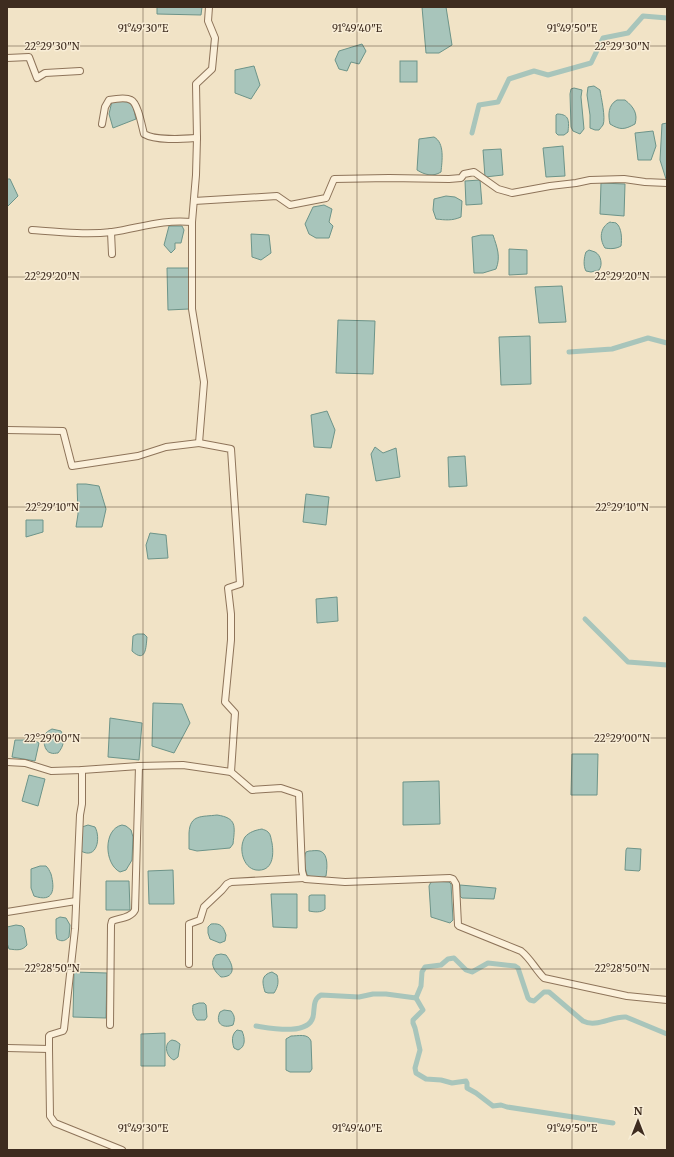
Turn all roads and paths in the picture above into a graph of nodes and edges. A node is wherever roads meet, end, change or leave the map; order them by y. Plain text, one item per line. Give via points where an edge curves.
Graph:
1 (209, 7) edge
2 (7, 58) edge
3 (80, 71) dead end
4 (102, 124) dead end
5 (197, 138) junction
6 (667, 183) edge
7 (194, 201) junction
8 (192, 222) junction
9 (32, 230) dead end
10 (111, 232) junction
11 (112, 254) dead end
12 (7, 430) edge
13 (199, 443) junction
14 (7, 762) edge
15 (139, 766) junction
16 (82, 770) junction
17 (231, 772) junction
18 (304, 878) junction
19 (76, 901) junction
20 (7, 912) edge
21 (189, 964) dead end
22 (667, 1000) edge
23 (110, 1026) dead end
24 (7, 1048) edge
25 (49, 1049) junction
26 (122, 1150) edge

1 - 5 street via 208,21 215,38 212,69 196,84
2 - 3 street via 29,57 37,78 45,73
4 - 5 street via 108,100 131,100 136,104 144,134 149,137
5 - 7 street
6 - 7 street via 624,179 590,180 512,193 498,189 474,172 464,174 461,178 449,179 334,179 326,198 290,205 277,196
7 - 8 street
8 - 10 street via 164,222
8 - 13 street via 192,309 204,382
9 - 10 street
10 - 11 street
12 - 13 street via 63,431 72,466
13 - 17 street via 231,449 240,584 228,588 231,640 225,702 235,714
14 - 16 street via 25,763 50,771
15 - 16 street
15 - 17 street via 183,765
15 - 23 street via 135,910 131,916 112,921 110,925
16 - 19 street
17 - 18 street via 252,790 281,788 299,794
18 - 21 street via 227,884 204,907 200,920 189,924
18 - 22 street via 344,882 453,879 456,884 458,925 521,952 544,978 627,996
19 - 20 street
19 - 25 street via 64,1029 49,1036
24 - 25 street
25 - 26 street via 52,1120

